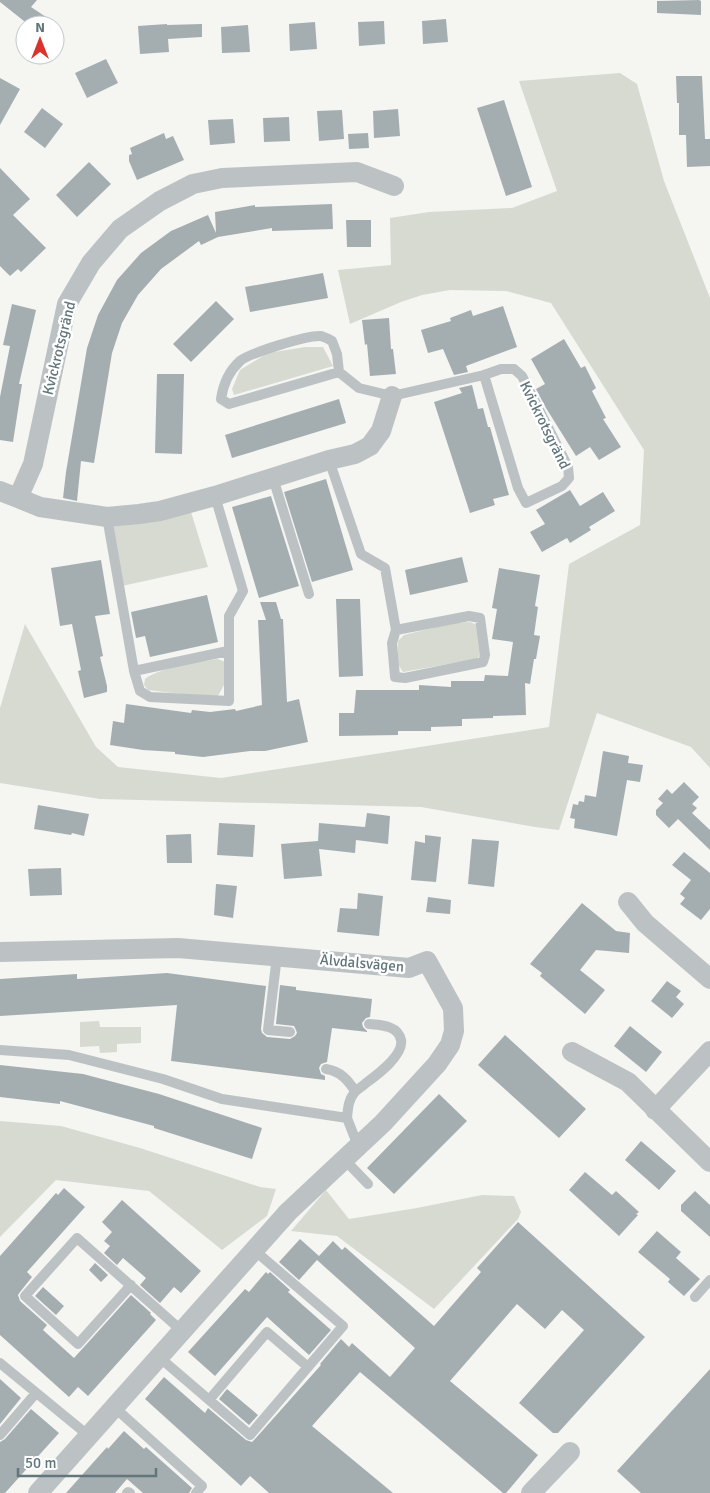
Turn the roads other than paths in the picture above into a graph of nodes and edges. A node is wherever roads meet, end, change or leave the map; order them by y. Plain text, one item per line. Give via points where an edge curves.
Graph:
1 (394, 186) dead end
2 (339, 372) junction
3 (484, 375) junction
4 (392, 396) junction
5 (329, 460) junction
6 (274, 478) junction
7 (9, 495) edge
8 (215, 496) junction
9 (107, 517) junction
10 (309, 594) dead end
11 (396, 630) junction
12 (228, 651) junction
13 (134, 671) junction
14 (628, 902) dead end
15 (0, 952) edge
16 (277, 956) junction
17 (710, 979) edge
18 (369, 1024) dead end
19 (290, 1032) dead end
20 (0, 1050) edge
21 (710, 1051) edge
22 (572, 1052) dead end
23 (326, 1069) dead end
24 (355, 1092) junction
25 (655, 1110) junction
26 (347, 1118) junction
27 (351, 1153) junction
28 (710, 1162) edge
29 (368, 1184) dead end
30 (254, 1250) junction
31 (710, 1280) edge
32 (131, 1285) junction
33 (695, 1297) dead end
34 (182, 1331) junction
35 (159, 1357) junction
36 (0, 1363) edge
37 (308, 1367) junction
38 (36, 1393) junction
39 (209, 1400) junction
40 (114, 1407) junction
41 (0, 1435) edge
42 (89, 1436) junction
43 (570, 1452) dead end
44 (38, 1493) edge
45 (196, 1493) edge
46 (530, 1493) edge

1 - 7 street, Kvickrotsgränd via 358,172 222,178 185,188 120,229 91,262 67,304 34,464
2 - 2 lane via 332,340 321,336 287,342 241,360 223,387 221,399 229,404
2 - 4 lane, Kvickrotsgränd via 359,388
3 - 3 lane, Kvickrotsgränd via 501,369 514,369 522,376 568,467 569,478 562,486 526,503 518,488
3 - 4 lane, Kvickrotsgränd
4 - 5 street, Kvickrotsgränd via 380,431 370,446 355,454
5 - 6 street, Kvickrotsgränd
5 - 11 lane via 361,554 385,568
6 - 8 street, Kvickrotsgränd
6 - 10 lane
7 - 9 street, Kvickrotsgränd via 40,507
8 - 9 street, Kvickrotsgränd via 160,511
8 - 12 lane via 243,590 229,616
9 - 13 lane
11 - 11 lane via 392,643 395,677 405,678 483,662 480,618 469,616
12 - 13 lane
12 - 13 lane via 229,701 150,697 140,691
14 - 17 street via 646,923
15 - 16 street, Älvdalsvägen via 178,948
16 - 19 lane via 268,1030
16 - 27 street, Älvdalsvägen via 408,968 427,961 453,1008 454,1031 450,1045 437,1064
18 - 24 lane via 392,1028 401,1042 398,1052 384,1070
20 - 26 lane via 69,1055 222,1098
21 - 25 street
22 - 25 street via 628,1082
23 - 24 lane via 348,1080
24 - 26 lane via 348,1102
25 - 28 street
26 - 27 lane
27 - 29 lane
27 - 30 street, Älvdalsvägen via 288,1212
30 - 34 street, Älvdalsvägen
30 - 37 lane via 343,1326
31 - 33 lane
32 - 32 lane via 78,1238 25,1296 78,1344
32 - 34 lane
34 - 35 street, Älvdalsvägen
35 - 39 lane
35 - 40 street, Älvdalsvägen
36 - 38 lane
37 - 39 lane via 250,1434
37 - 39 lane via 267,1332
38 - 41 lane
38 - 42 lane
40 - 42 street, Älvdalsvägen
40 - 45 lane via 202,1486
42 - 44 street, Älvdalsvägen
43 - 46 street

